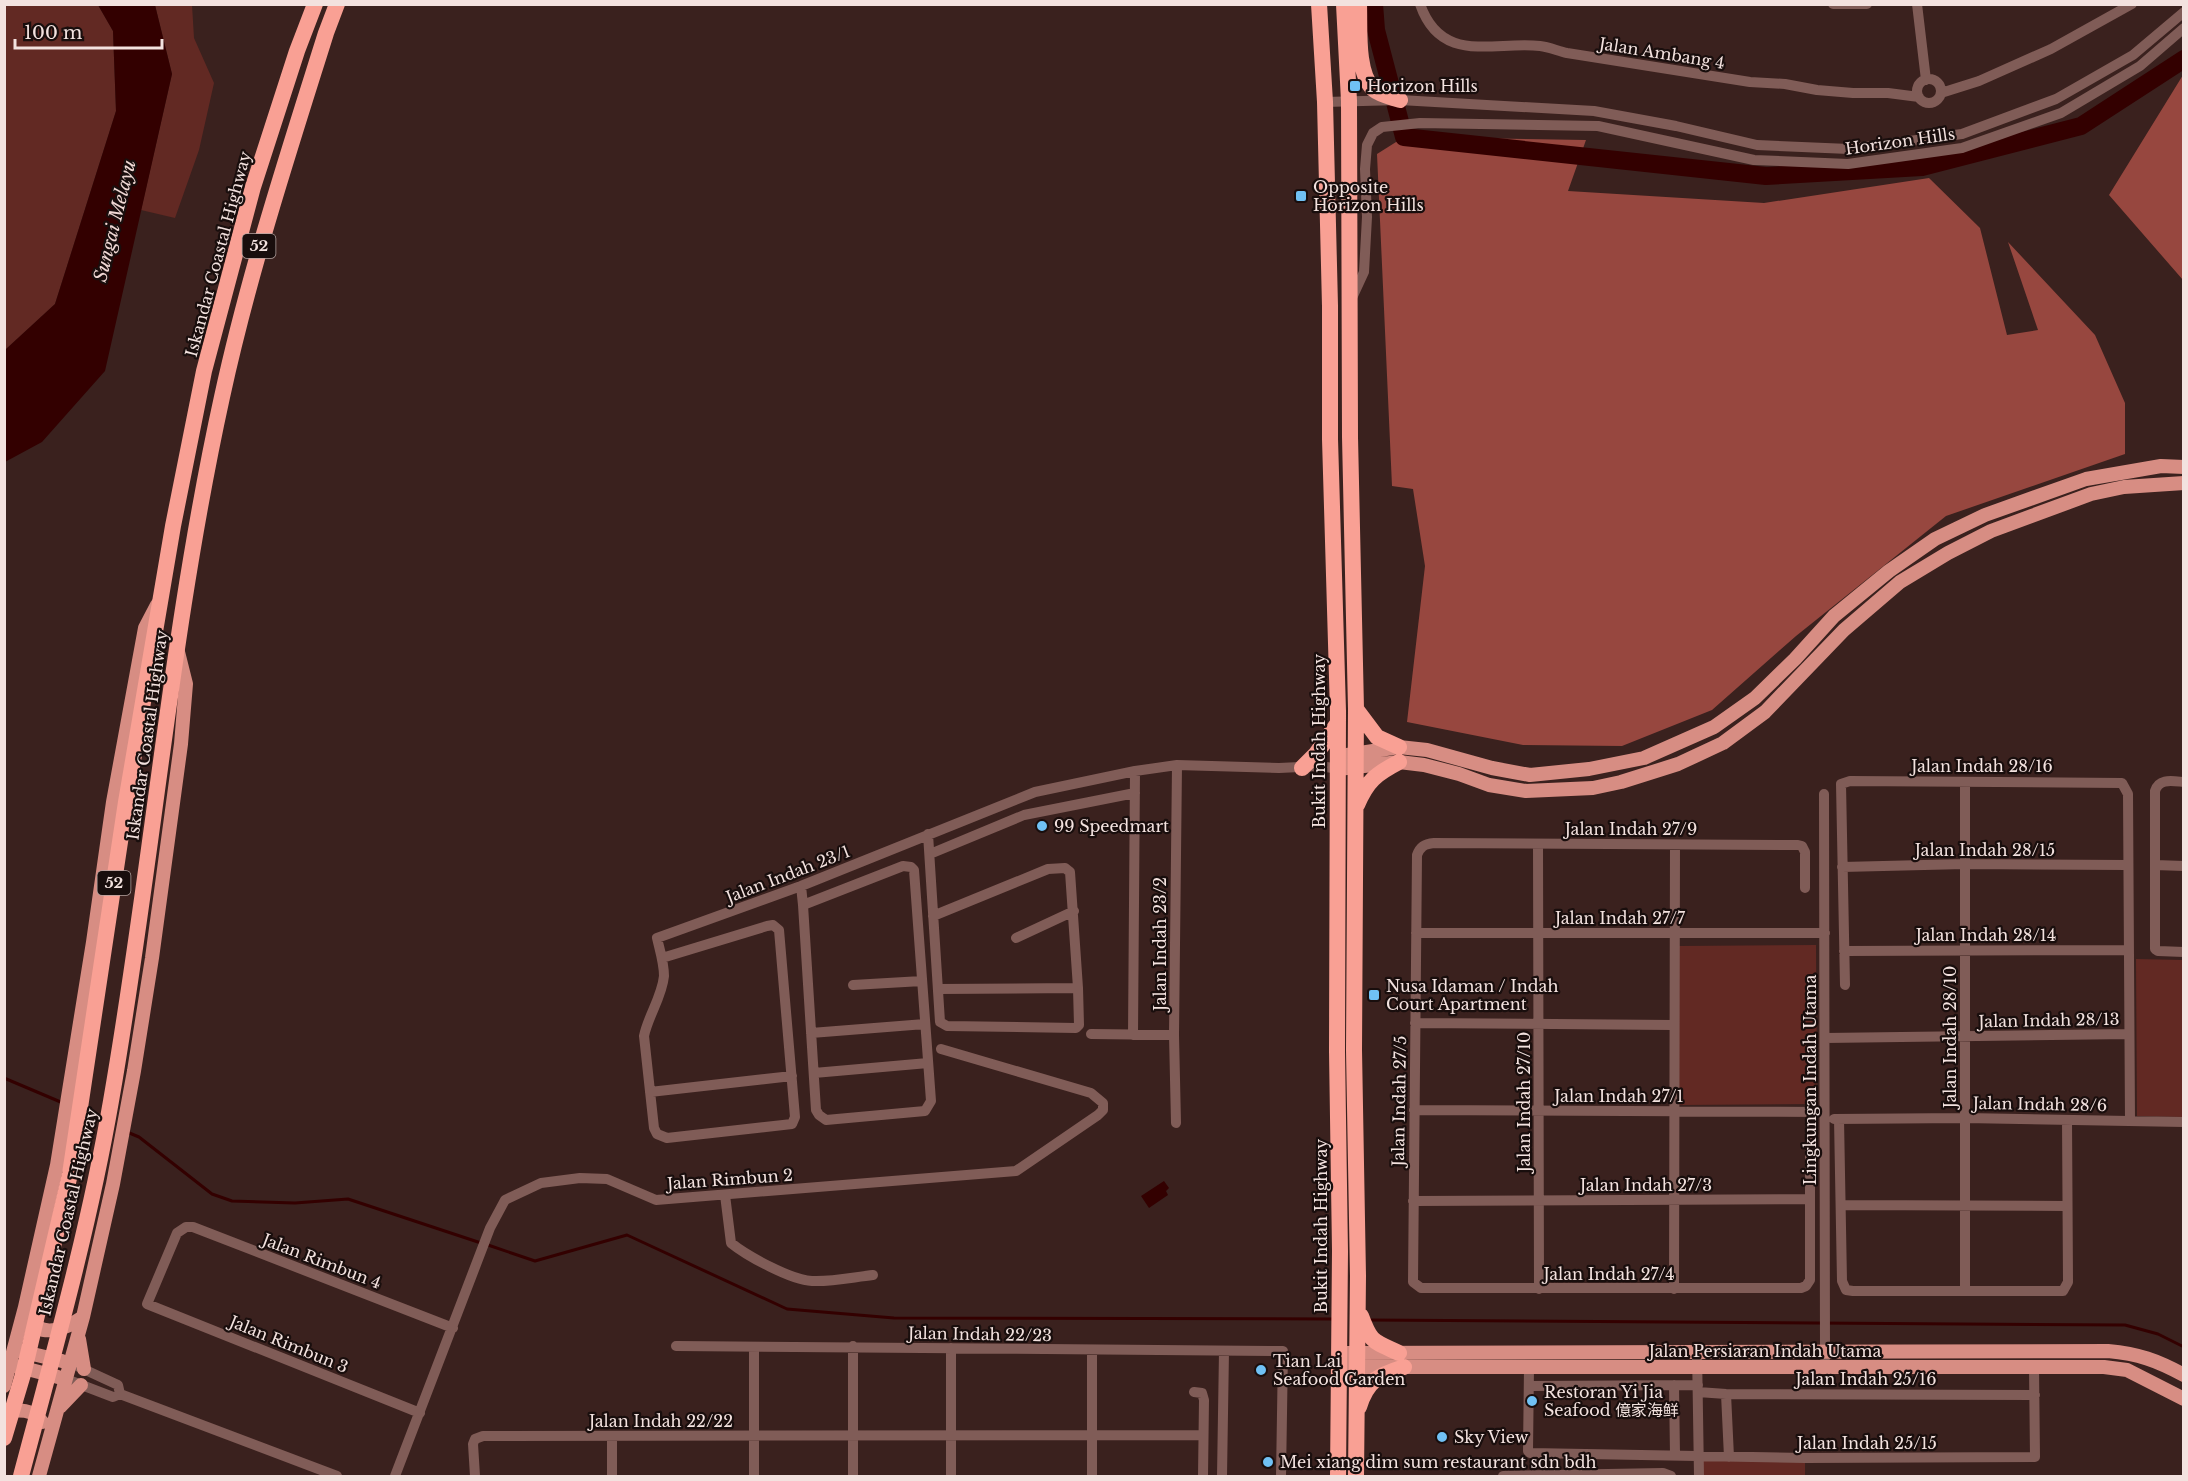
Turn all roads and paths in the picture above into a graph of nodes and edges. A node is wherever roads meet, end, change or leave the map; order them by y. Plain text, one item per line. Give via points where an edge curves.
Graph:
1 (315, 4) edge
2 (337, 4) edge
3 (1319, 4) edge
4 (1344, 4) edge
5 (1359, 4) edge
6 (1420, 4) edge
7 (1833, 4) edge
8 (1867, 4) edge
9 (1917, 4) edge
10 (2132, 4) edge
11 (2184, 12) edge
12 (2184, 28) edge
13 (1926, 80) junction
14 (1941, 93) junction
15 (1919, 97) junction
16 (1400, 100) junction
17 (1349, 101) junction
18 (1325, 102) junction
19 (1350, 304) junction
20 (2184, 467) edge
21 (2184, 483) edge
22 (163, 592) junction
23 (177, 647) junction
24 (1356, 709) junction
25 (1338, 723) junction
26 (1399, 755) junction
27 (1356, 760) junction
28 (1338, 763) junction
29 (1177, 765) junction
30 (1302, 768) junction
31 (1135, 771) junction
32 (1965, 782) junction
33 (2184, 782) edge
34 (1135, 793) junction
35 (1824, 794) dead end
36 (1354, 812) junction
37 (928, 834) junction
38 (1538, 844) junction
39 (1675, 845) junction
40 (1419, 849) joint
41 (930, 854) junction
42 (1965, 864) junction
43 (2128, 865) junction
44 (2155, 865) junction
45 (2184, 866) edge
46 (1842, 867) junction
47 (801, 886) junction
48 (1805, 888) dead end
49 (802, 905) junction
50 (1074, 911) junction
51 (933, 916) junction
52 (1416, 933) junction
53 (1539, 933) junction
54 (1673, 933) junction
55 (1825, 933) junction
56 (1016, 938) dead end
57 (1965, 950) junction
58 (2129, 950) junction
59 (1844, 951) junction
60 (2184, 952) edge
61 (662, 958) junction
62 (922, 981) junction
63 (853, 985) dead end
64 (1845, 985) dead end
65 (1078, 988) junction
66 (938, 989) junction
67 (1415, 1023) junction
68 (925, 1024) junction
69 (1539, 1024) junction
70 (1673, 1025) junction
71 (811, 1033) junction
72 (1090, 1034) dead end
73 (2129, 1034) junction
74 (1133, 1035) junction
75 (1174, 1035) junction
76 (1965, 1036) junction
77 (1825, 1038) junction
78 (941, 1049) dead end
79 (928, 1064) junction
80 (814, 1073) junction
81 (792, 1076) junction
82 (650, 1092) junction
83 (1414, 1110) junction
84 (1539, 1111) junction
85 (1673, 1112) junction
86 (1825, 1115) junction
87 (1965, 1118) junction
88 (1839, 1119) junction
89 (2067, 1120) junction
90 (2130, 1121) junction
91 (2184, 1122) edge
92 (1176, 1123) dead end
93 (1810, 1129) dead end
94 (725, 1195) junction
95 (1810, 1199) junction
96 (1539, 1200) junction
97 (1673, 1200) junction
98 (1413, 1201) junction
99 (1841, 1205) junction
100 (1965, 1205) junction
101 (2067, 1206) junction
102 (181, 1230) joint
103 (873, 1275) dead end
104 (1413, 1282) joint
105 (1539, 1288) junction
106 (1674, 1289) junction
107 (1965, 1292) junction
108 (25, 1307) junction
109 (83, 1317) junction
110 (453, 1328) junction
111 (78, 1334) junction
112 (1362, 1334) junction
113 (676, 1346) dead end
114 (853, 1346) junction
115 (754, 1347) junction
116 (951, 1348) junction
117 (14, 1350) junction
118 (1092, 1351) junction
119 (1224, 1351) junction
120 (1825, 1351) junction
121 (1697, 1352) junction
122 (1356, 1359) junction
123 (1339, 1360) junction
124 (1401, 1360) junction
125 (70, 1363) junction
126 (10, 1365) junction
127 (1824, 1366) junction
128 (1529, 1367) junction
129 (2034, 1367) junction
130 (1698, 1368) junction
131 (86, 1370) junction
132 (2184, 1375) edge
133 (66, 1379) junction
134 (83, 1385) junction
135 (1674, 1385) junction
136 (4, 1386) edge
137 (1529, 1386) junction
138 (1698, 1389) junction
139 (1194, 1392) dead end
140 (120, 1394) junction
141 (1726, 1394) junction
142 (2034, 1395) junction
143 (2184, 1399) edge
144 (57, 1411) junction
145 (4, 1412) edge
146 (420, 1413) junction
147 (1355, 1419) junction
148 (50, 1434) junction
149 (853, 1435) junction
150 (951, 1435) junction
151 (1092, 1435) junction
152 (1203, 1435) junction
153 (612, 1436) junction
154 (754, 1436) junction
155 (4, 1438) edge
156 (1675, 1455) junction
157 (1699, 1456) junction
158 (1729, 1457) junction
159 (21, 1476) edge
160 (39, 1476) edge
161 (337, 1476) edge
162 (395, 1476) edge
163 (475, 1476) edge
164 (612, 1476) edge
165 (754, 1476) edge
166 (853, 1476) edge
167 (951, 1476) edge
168 (1092, 1476) edge
169 (1203, 1476) edge
170 (1222, 1476) edge
171 (1281, 1476) edge
172 (1338, 1476) edge
173 (1356, 1476) edge
174 (1503, 1476) edge
175 (1671, 1476) edge
176 (1699, 1476) edge

1 - 22 highway, Iskandar Coastal Highway / 52 via 253,187 215,326 185,461
2 - 23 highway, Iskandar Coastal Highway / 52 via 264,229 238,328 205,482
3 - 18 highway, Bukit Indah Highway
4 - 17 highway
5 - 16 highway via 1362,66 1367,80 1373,89
6 - 15 street, Jalan Ambang 4 via 1433,29 1460,45 1542,46 1749,82
7 - 8 street
9 - 13 street
10 - 14 street via 2051,49
11 - 16 street, Horizon Hills via 2133,55 2056,99 1962,134 1849,149 1757,145 1594,111
12 - 19 street, Horizon Hills via 2140,66 2061,113 1962,148 1848,164 1754,160 1598,126 1420,123 1382,127 1373,133 1368,145 1364,272
13 - 14 street via 1937,82
13 - 15 street via 1918,87
14 - 15 street via 1932,103
16 - 17 street, Horizon Hills
17 - 18 street, Horizon Hills
17 - 19 highway
18 - 25 highway, Bukit Indah Highway
19 - 24 highway
20 - 26 main road via 2162,466 2086,478 1985,515 1935,539 1834,616 1755,698 1714,727 1644,758 1530,775 1427,750
21 - 26 main road via 2124,487 2091,494 1990,531 1948,552 1900,582 1844,630 1765,712 1723,742 1678,765 1593,788 1526,791 1490,785
22 - 108 main road via 145,628 113,802 63,1134
22 - 155 highway, Iskandar Coastal Highway / 52 via 126,802 70,1174 24,1371
23 - 109 main road via 186,684 153,947 113,1185
23 - 159 highway, Iskandar Coastal Highway / 52 via 111,1102 62,1322
24 - 26 highway via 1377,737
24 - 27 highway
25 - 28 highway, Bukit Indah Highway
25 - 30 highway
26 - 27 main road
26 - 36 highway via 1370,781
27 - 28 main road
27 - 36 highway
28 - 30 street, Jalan Indah 23/1
28 - 123 highway, Bukit Indah Highway
29 - 30 street, Jalan Indah 23/1
29 - 31 street, Jalan Indah 23/1
29 - 75 street, Jalan Indah 23/2
31 - 34 street
31 - 37 street, Jalan Indah 23/1 via 1035,792
32 - 42 street, Jalan Indah 28/10
32 - 43 street, Jalan Indah 28/16 via 2122,783 2128,794
32 - 46 street, Jalan Indah 28/16 via 1841,783
33 - 44 street via 2157,785
34 - 41 street via 1024,815
34 - 74 street
35 - 55 street, Lingkungan Indah Utama
36 - 112 highway via 1357,1307
37 - 41 street
37 - 47 street, Jalan Indah 23/1
38 - 39 street, Jalan Indah 27/9
38 - 40 street, Jalan Indah 27/9 via 1434,843
38 - 53 street, Jalan Indah 27/10
39 - 48 street, Jalan Indah 27/9 via 1802,846
39 - 54 street
40 - 52 street, Jalan Indah 27/5
41 - 51 street
42 - 43 street, Jalan Indah 28/15
42 - 46 street, Jalan Indah 28/15
42 - 57 street, Jalan Indah 28/10
43 - 58 street
44 - 45 street
44 - 60 street via 2155,949
46 - 59 street
47 - 49 street
47 - 61 street, Jalan Indah 23/1 via 657,938
49 - 62 street via 903,866 912,867
49 - 71 street
50 - 51 street via 1070,872 1058,867
50 - 56 street
50 - 65 street
51 - 66 street
52 - 53 street, Jalan Indah 27/7
52 - 67 street, Jalan Indah 27/5
53 - 54 street, Jalan Indah 27/7
53 - 69 street, Jalan Indah 27/10
54 - 55 street, Jalan Indah 27/7
54 - 70 street
55 - 77 street, Lingkungan Indah Utama
57 - 58 street, Jalan Indah 28/14
57 - 59 street, Jalan Indah 28/14
57 - 76 street, Jalan Indah 28/10
58 - 73 street
59 - 64 street
61 - 81 street via 768,926 777,927
61 - 82 street via 664,979 644,1036
62 - 63 street
62 - 68 street
65 - 66 street
65 - 66 street via 1076,1028 947,1026 940,1022
67 - 69 street
67 - 83 street, Jalan Indah 27/5
68 - 71 street
68 - 79 street
69 - 70 street
69 - 84 street, Jalan Indah 27/10
70 - 85 street
71 - 80 street
72 - 74 street
73 - 76 street, Jalan Indah 28/13
73 - 90 street
74 - 75 street
75 - 92 street, Jalan Indah 23/2
76 - 77 street, Jalan Indah 28/13
76 - 87 street, Jalan Indah 28/10
77 - 86 street, Lingkungan Indah Utama
78 - 94 street, Jalan Rimbun 2 via 1091,1093 1099,1098 1103,1110 1016,1171
79 - 80 street
79 - 80 street via 930,1106 925,1111 826,1120 816,1110
81 - 82 street
81 - 82 street via 795,1121 789,1125 661,1137 654,1128
83 - 84 street, Jalan Indah 27/1
83 - 98 street, Jalan Indah 27/5
84 - 85 street, Jalan Indah 27/1
84 - 96 street, Jalan Indah 27/10
85 - 86 street, Jalan Indah 27/1
85 - 97 street
86 - 88 street, Jalan Indah 28/6
86 - 120 street, Lingkungan Indah Utama
87 - 88 street, Jalan Indah 28/6
87 - 89 street, Jalan Indah 28/6
87 - 100 street, Jalan Indah 28/10
88 - 99 street
89 - 90 street, Jalan Indah 28/6
89 - 101 street
90 - 91 street, Jalan Indah 28/6
93 - 95 street
94 - 103 street via 731,1243 744,1253 798,1279
94 - 110 street, Jalan Rimbun 2 via 656,1200 607,1179 580,1178 541,1183 505,1200 490,1228
95 - 97 street, Jalan Indah 27/3
95 - 106 street, Jalan Indah 27/4 via 1810,1280 1806,1286
96 - 97 street, Jalan Indah 27/3
96 - 98 street, Jalan Indah 27/3
96 - 105 street, Jalan Indah 27/10
97 - 106 street
98 - 104 street, Jalan Indah 27/5
99 - 100 street
99 - 107 street via 1842,1281 1846,1290
100 - 101 street
100 - 107 street, Jalan Indah 28/10
101 - 107 street via 2068,1282 2063,1292
102 - 110 street, Jalan Rimbun 4 via 193,1227
102 - 146 street, Jalan Rimbun 3 via 147,1304
104 - 105 street, Jalan Indah 27/4 via 1421,1288
105 - 106 street, Jalan Indah 27/4
108 - 109 main road via 32,1324 45,1330 64,1328
108 - 117 main road
109 - 111 main road
110 - 146 street, Jalan Rimbun 2
111 - 125 main road
111 - 131 main road
112 - 122 highway
112 - 124 highway
113 - 115 street, Jalan Indah 22/23
114 - 115 street, Jalan Indah 22/23
114 - 116 street, Jalan Indah 22/23
114 - 149 street
115 - 154 street
116 - 118 street, Jalan Indah 22/23
116 - 150 street
117 - 125 main road
117 - 126 main road
118 - 119 street, Jalan Indah 22/23
118 - 151 street
119 - 170 street
119 - 171 street, Jalan Indah 22/23 via 1283,1351
120 - 121 main road, Jalan Persiaran Indah Utama
120 - 127 street, Lingkungan Indah Utama
120 - 132 main road, Jalan Persiaran Indah Utama via 2108,1351 2138,1354
121 - 124 main road, Jalan Persiaran Indah Utama
121 - 130 street
122 - 123 main road, Jalan Persiaran Indah Utama
122 - 124 main road, Jalan Persiaran Indah Utama
122 - 147 highway
123 - 172 highway, Bukit Indah Highway
124 - 128 main road, Jalan Persiaran Indah Utama
124 - 147 highway via 1369,1384
125 - 131 street
125 - 133 main road
126 - 133 main road
126 - 136 main road
127 - 129 main road, Jalan Persiaran Indah Utama
127 - 130 main road, Jalan Persiaran Indah Utama
128 - 130 main road, Jalan Persiaran Indah Utama
128 - 137 street
129 - 142 street
129 - 143 main road, Jalan Persiaran Indah Utama via 2104,1366 2127,1370
130 - 138 street
131 - 134 street
131 - 140 street via 118,1385
133 - 134 street
133 - 144 main road
134 - 140 street via 113,1397
134 - 144 main road
135 - 137 street, Jalan Indah 25/16
135 - 138 street, Jalan Indah 25/16
135 - 156 street
137 - 156 street, Jalan Indah 25/15 via 1530,1453
138 - 141 street, Jalan Indah 25/16
138 - 157 street
139 - 152 street via 1202,1393 1204,1400
140 - 161 street
141 - 142 street, Jalan Indah 25/16
141 - 158 street
142 - 158 street, Jalan Indah 25/15 via 2035,1457
144 - 148 main road
145 - 148 main road via 23,1409 37,1415
146 - 162 street, Jalan Rimbun 2
147 - 173 highway
148 - 160 main road
149 - 150 street, Jalan Indah 22/22
149 - 154 street, Jalan Indah 22/22
149 - 166 street
150 - 151 street, Jalan Indah 22/22
150 - 167 street
151 - 152 street, Jalan Indah 22/22
151 - 168 street
152 - 169 street
153 - 154 street, Jalan Indah 22/22
153 - 163 street, Jalan Indah 22/22 via 483,1436 473,1444
153 - 164 street
154 - 165 street
156 - 157 street, Jalan Indah 25/15
157 - 158 street, Jalan Indah 25/15
157 - 176 street
174 - 175 street

